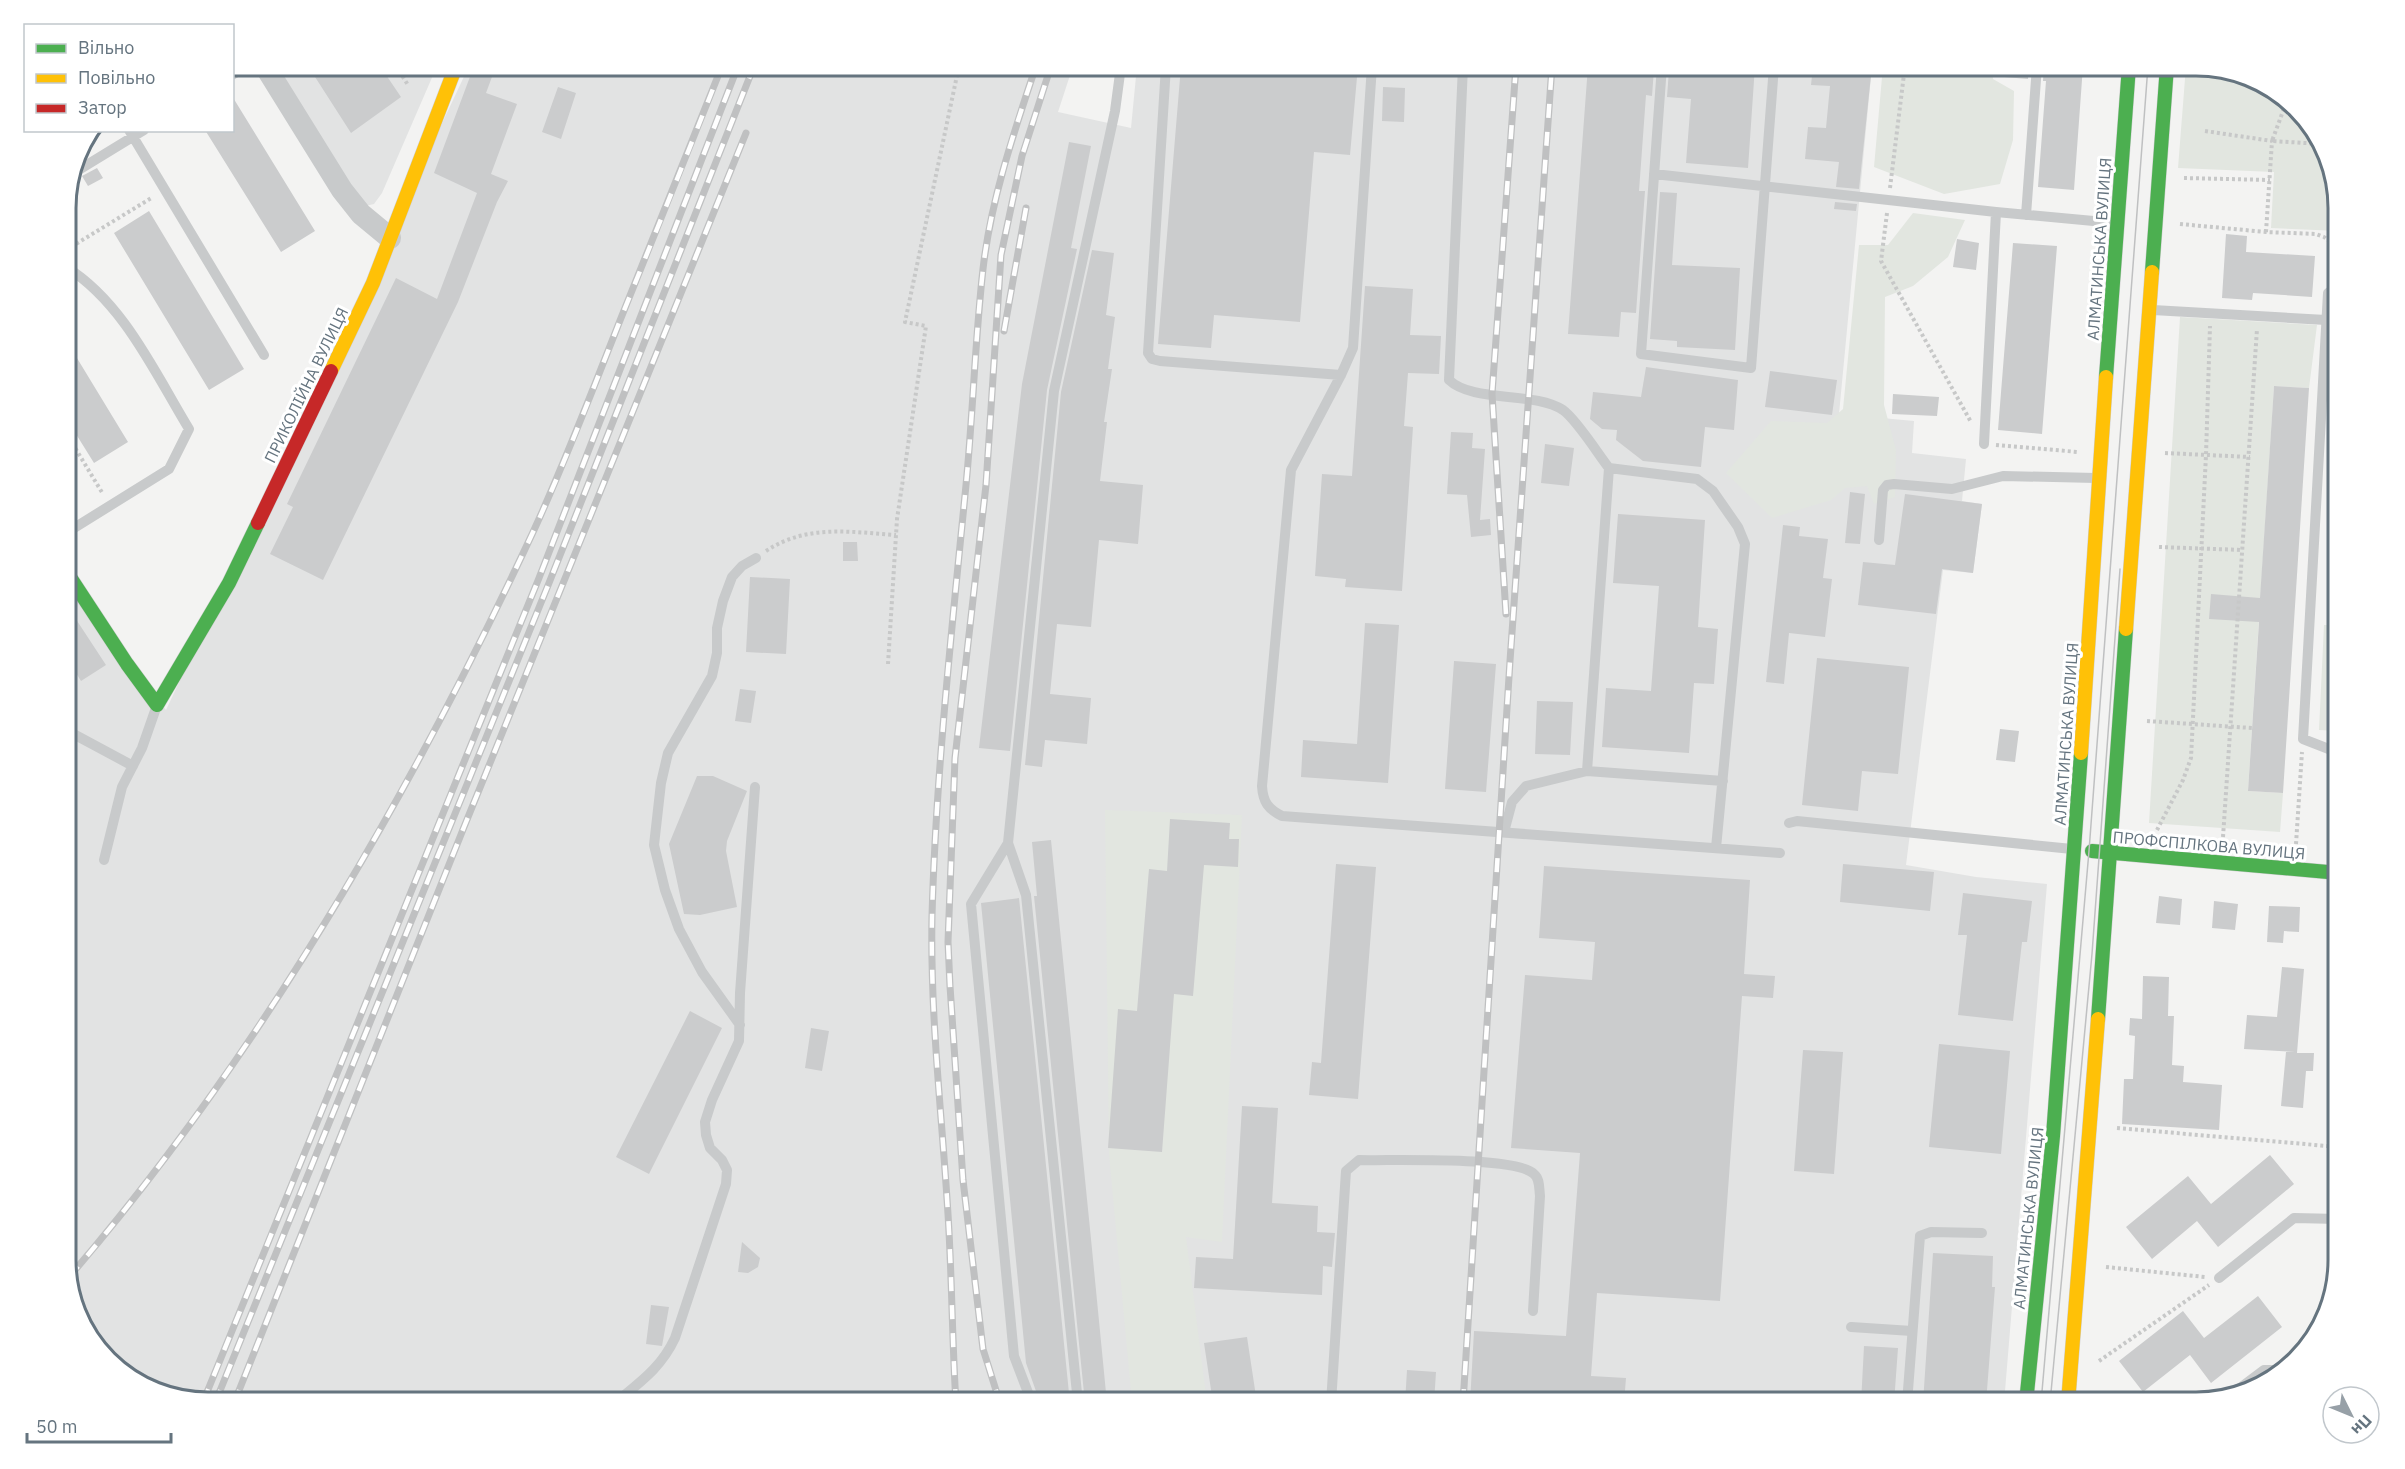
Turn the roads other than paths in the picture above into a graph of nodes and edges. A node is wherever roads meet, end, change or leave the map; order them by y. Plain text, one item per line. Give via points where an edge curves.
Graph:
1 (271, 76) edge
2 (452, 76) edge
3 (1120, 76) edge
4 (1165, 76) edge
5 (1371, 76) edge
6 (1463, 76) edge
7 (1661, 76) edge
8 (1773, 76) edge
9 (2036, 76) edge
10 (2127, 76) edge
11 (2166, 76) edge
12 (130, 134) edge
13 (84, 166) edge
14 (1654, 174) junction
15 (1996, 212) junction
16 (2026, 215) junction
17 (2118, 223) junction
18 (390, 238) junction
19 (77, 274) edge
20 (2328, 293) edge
21 (2150, 310) junction
22 (2326, 320) junction
23 (264, 355) dead end
24 (1341, 375) junction
25 (1984, 444) road end
26 (1609, 468) junction
27 (2099, 478) junction
28 (77, 526) edge
29 (1879, 540) dead end
30 (756, 558) road end
31 (77, 588) edge
32 (157, 705) junction
33 (77, 736) edge
34 (2328, 749) edge
35 (133, 766) junction
36 (1587, 771) junction
37 (1723, 781) junction
38 (755, 787) dead end
39 (1789, 823) dead end
40 (1504, 832) junction
41 (1008, 843) junction
42 (1716, 848) junction
43 (2075, 850) junction
44 (1780, 853) dead end
45 (2111, 853) junction
46 (104, 860) dead end
47 (2328, 872) edge
48 (741, 1025) junction
49 (2328, 1219) edge
50 (1982, 1233) dead end
51 (2219, 1278) road end
52 (1533, 1311) dead end
53 (1851, 1327) dead end
54 (1912, 1331) junction
55 (2270, 1370) edge
56 (2249, 1381) edge
57 (628, 1392) edge
58 (1028, 1392) edge
59 (1077, 1392) edge
60 (1332, 1392) edge
61 (1908, 1392) edge
62 (2027, 1392) edge
63 (2069, 1392) edge

1 - 18 street via 342,190 361,214
2 - 18 street, ПРИКОЛІЙНА ВУЛИЦЯ
3 - 41 lane via 1054,391
4 - 24 lane via 1148,353 1160,361
5 - 24 lane via 1353,348
6 - 26 lane via 1449,380 1461,388 1544,403 1564,411
7 - 14 lane
8 - 14 lane via 1751,368 1641,354
9 - 16 lane
10 - 17 street, АЛМАТИНСЬКА ВУЛИЦЯ
11 - 21 street
12 - 13 lane
12 - 23 lane
14 - 15 lane
15 - 16 lane
15 - 25 lane
16 - 17 lane
17 - 27 street, АЛМАТИНСЬКА ВУЛИЦЯ
18 - 32 street, ПРИКОЛІЙНА ВУЛИЦЯ via 373,283 229,583
19 - 28 lane via 118,312 189,429 170,470
20 - 22 lane
21 - 22 lane
21 - 45 street
22 - 34 lane via 2303,739
24 - 40 lane via 1291,470 1263,798 1270,810 1282,816
26 - 36 lane
26 - 37 lane via 1697,479 1713,491 1742,536 1745,554
27 - 29 lane via 2003,476 1952,489 1887,485 1883,490
27 - 43 street, АЛМАТИНСЬКА ВУЛИЦЯ
30 - 48 lane via 732,577 723,601 712,676 669,753 661,783 654,845 679,929 702,972
31 - 32 street
32 - 35 lane
33 - 35 lane
35 - 46 lane via 114,812
36 - 37 lane
36 - 40 lane via 1526,786 1512,802
37 - 42 lane
38 - 48 lane
39 - 43 lane
40 - 42 lane
41 - 58 lane via 971,904 1014,1356
41 - 59 lane via 1026,895
42 - 44 lane
43 - 45 street, ПРОФСПІЛКОВА ВУЛИЦЯ
43 - 62 street, АЛМАТИНСЬКА ВУЛИЦЯ via 2054,1136
45 - 47 street, ПРОФСПІЛКОВА ВУЛИЦЯ
45 - 63 street
48 - 57 lane via 739,1041 705,1122 710,1148 727,1170 719,1209 666,1357
49 - 51 lane via 2294,1218
50 - 54 lane via 1931,1232 1920,1236
52 - 60 lane via 1540,1196 1539,1181 1533,1173 1478,1161 1359,1160 1346,1171
53 - 54 lane
54 - 61 lane
55 - 56 lane

